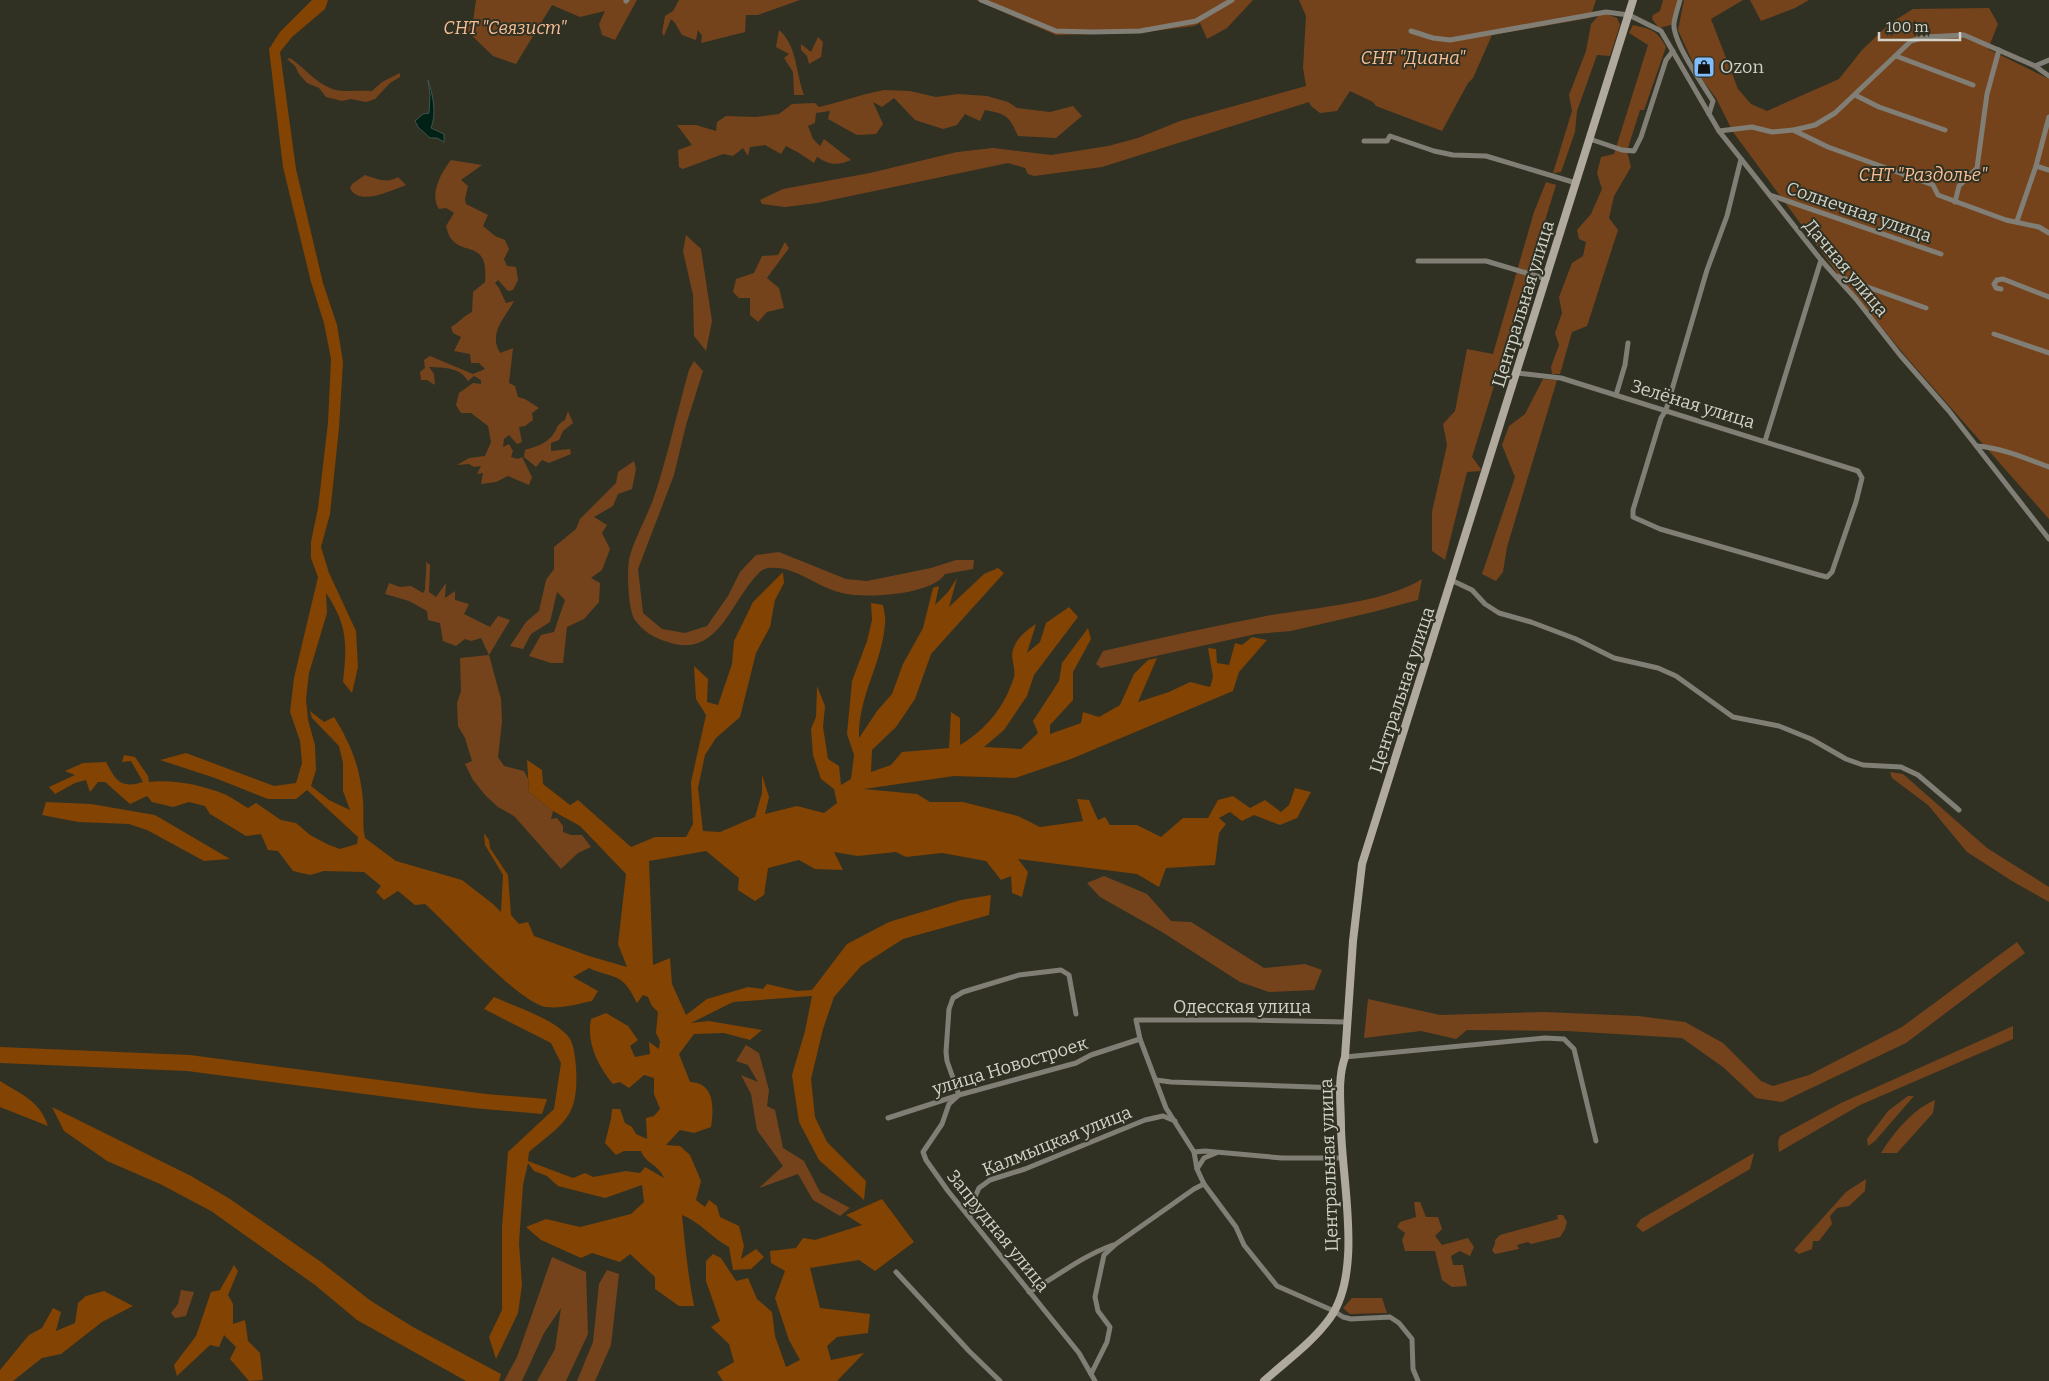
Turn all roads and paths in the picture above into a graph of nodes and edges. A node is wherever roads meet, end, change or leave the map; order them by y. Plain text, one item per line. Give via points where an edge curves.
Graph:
1 (981, 0) edge
2 (1232, 0) edge
3 (1633, 0) edge
4 (1680, 0) edge
5 (1629, 15) junction
6 (1411, 31) dead end
7 (1999, 50) junction
8 (1673, 51) junction
9 (1896, 56) junction
10 (2049, 60) edge
11 (2035, 66) junction
12 (2049, 76) edge
13 (1973, 85) dead end
14 (1855, 96) junction
15 (1709, 114) junction
16 (2049, 116) edge
17 (1794, 130) junction
18 (1945, 130) dead end
19 (1718, 131) junction
20 (1590, 139) junction
21 (1364, 141) dead end
22 (1741, 159) junction
23 (2036, 166) junction
24 (2049, 170) edge
25 (1576, 183) junction
26 (1769, 195) junction
27 (1955, 202) junction
28 (2017, 221) junction
29 (2049, 233) edge
30 (1941, 254) dead end
31 (1821, 260) junction
32 (1418, 261) dead end
33 (1835, 276) junction
34 (1546, 279) junction
35 (2001, 289) dead end
36 (2049, 297) edge
37 (1926, 308) dead end
38 (1994, 334) dead end
39 (1628, 343) dead end
40 (2049, 353) edge
41 (1517, 373) junction
42 (1616, 395) junction
43 (1666, 410) junction
44 (1765, 441) junction
45 (1977, 446) junction
46 (2049, 467) edge
47 (2049, 539) edge
48 (1452, 581) junction
49 (1959, 810) dead end
50 (1076, 1014) dead end
51 (1347, 1022) junction
52 (1140, 1039) junction
53 (1345, 1057) junction
54 (1156, 1080) junction
55 (1340, 1088) junction
56 (959, 1095) junction
57 (888, 1118) dead end
58 (1176, 1122) junction
59 (1596, 1141) dead end
60 (1194, 1152) junction
61 (1216, 1153) junction
62 (1342, 1158) junction
63 (1197, 1169) junction
64 (1204, 1184) junction
65 (970, 1217) junction
66 (1116, 1244) junction
67 (896, 1272) dead end
68 (1029, 1292) junction
69 (1334, 1311) junction
70 (1091, 1374) junction
71 (1000, 1381) edge
72 (1095, 1381) edge
73 (1264, 1381) edge
74 (1418, 1381) edge

1 - 2 street via 1056,31 1092,32 1140,30 1196,21
3 - 5 street, Центральная улица
4 - 15 street via 1675,33 1713,101
5 - 6 street, Дачная улица via 1606,12 1450,40
5 - 8 street, Дачная улица via 1661,30
5 - 20 street, Центральная улица
7 - 9 street via 1964,35 1945,34 1911,41
7 - 11 street
7 - 27 street via 1986,94 1977,168 1959,186
8 - 15 street, Дачная улица
8 - 20 street via 1666,60 1634,150 1622,150
9 - 13 street
9 - 14 street
10 - 11 street
11 - 12 street
14 - 17 street via 1835,113 1815,124
14 - 18 street
15 - 19 street, Дачная улица
16 - 23 street
17 - 19 street via 1772,132 1752,127
17 - 27 street via 1828,147 1933,185 1938,195
19 - 22 street, Дачная улица
20 - 25 street, Центральная улица
21 - 25 street via 1387,141 1390,136 1453,155 1486,156
22 - 26 street, Дачная улица
22 - 43 street via 1727,216 1706,270
23 - 24 street
23 - 28 street
25 - 34 street, Центральная улица
26 - 30 street, Солнечная улица
26 - 31 street, Дачная улица
27 - 28 street
28 - 29 street
31 - 33 street, Дачная улица
31 - 44 street
32 - 34 street via 1486,261
33 - 37 street
33 - 45 street, Дачная улица
34 - 41 street, Центральная улица
35 - 36 street via 1994,284 2003,279
38 - 40 street
39 - 42 street
41 - 42 street, Зелёная улица via 1562,378
41 - 48 street, Центральная улица
42 - 43 street, Зелёная улица
43 - 44 street, Зелёная улица
43 - 44 street, Зелёная улица via 1633,517 1660,529 1827,576 1832,572 1862,478 1858,471
45 - 46 street via 1992,447
45 - 47 street, Дачная улица
48 - 49 street via 1472,590 1499,613 1576,639 1614,658 1658,668 1676,676 1733,717 1779,726 1863,765 1901,767 1918,774
48 - 51 street, Центральная улица via 1362,864
50 - 56 street via 1069,975 1061,970 1019,975 953,998 949,1004 946,1052
51 - 52 street, Одесская улица via 1136,1020
51 - 53 street, Центральная улица
52 - 54 street
52 - 56 street, улица Новостроек via 1076,1063
53 - 55 street, Центральная улица via 1340,1071
53 - 59 street via 1545,1038 1564,1039 1574,1049
54 - 55 street
54 - 58 street via 1166,1108
55 - 62 street, Центральная улица
56 - 57 street, улица Новостроек
56 - 65 street, Запрудная улица via 948,1104 942,1124 923,1152 948,1191
58 - 60 street
58 - 65 street, Калмыцкая улица via 1163,1116 1145,1120 990,1180 978,1188
60 - 61 street
60 - 63 street
61 - 62 street
61 - 63 street via 1204,1158
62 - 69 street, Центральная улица via 1348,1215 1347,1263
63 - 64 street
64 - 66 street
64 - 69 street via 1236,1227 1244,1246 1277,1286
65 - 68 street, Запрудная улица
66 - 68 street via 1078,1261
66 - 70 street via 1104,1255 1095,1297 1098,1311 1110,1327 1108,1342
67 - 71 street
68 - 70 street, Запрудная улица via 1079,1353
69 - 73 street, Центральная улица via 1307,1344
69 - 74 street via 1343,1317 1390,1317 1399,1323 1412,1339 1413,1369
70 - 72 street, Запрудная улица

